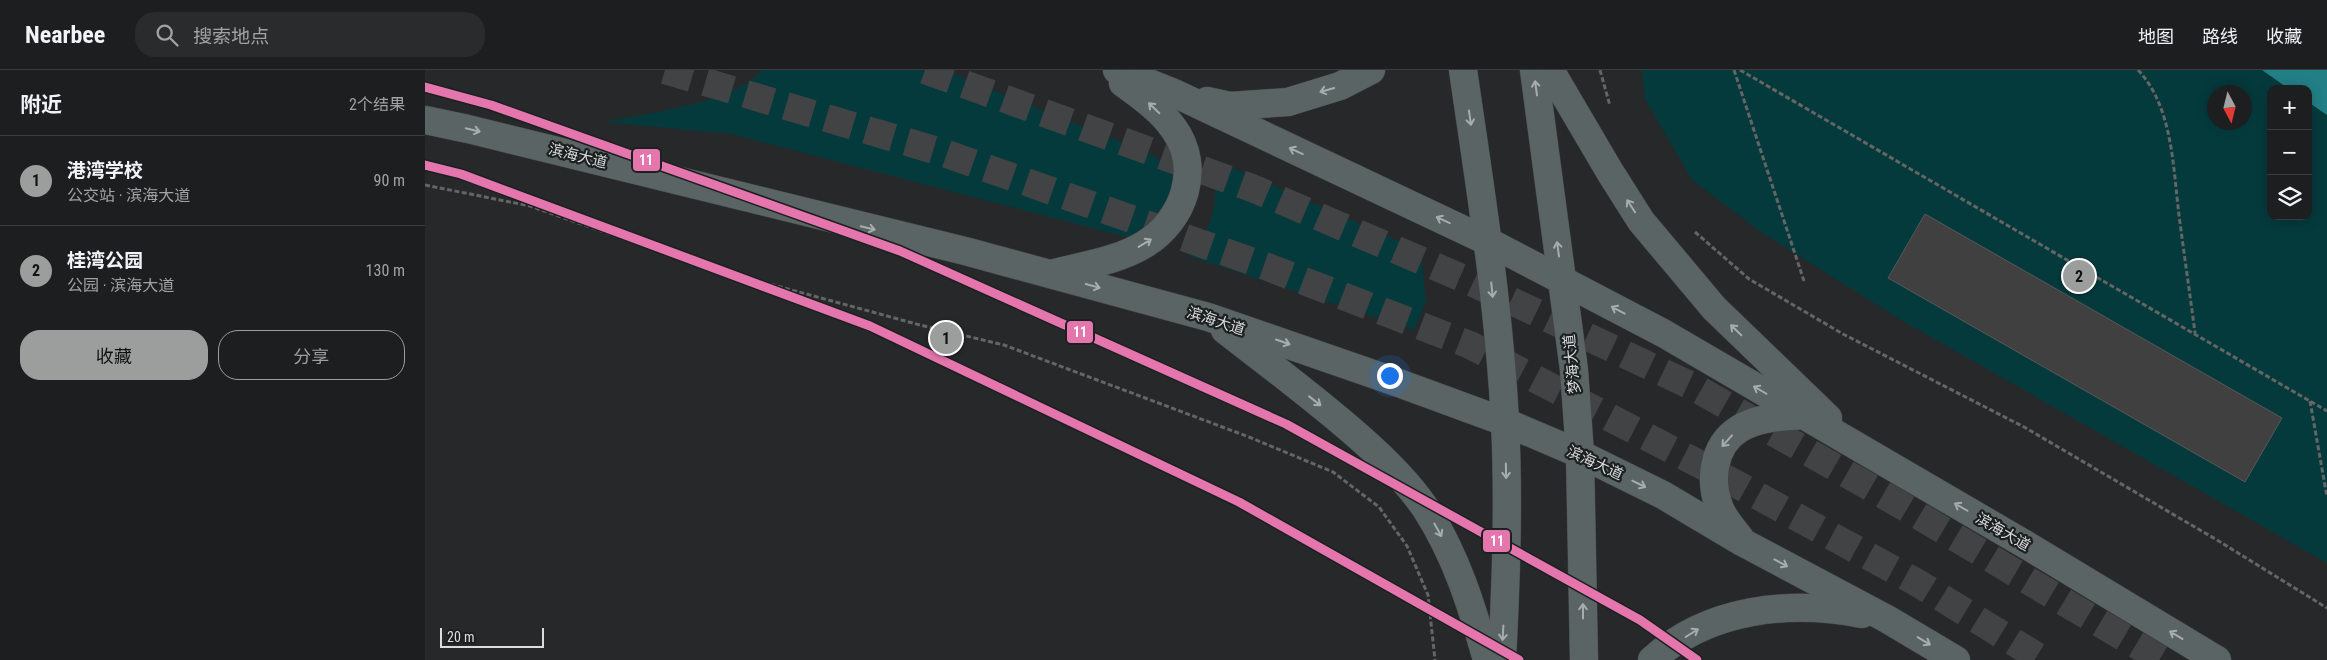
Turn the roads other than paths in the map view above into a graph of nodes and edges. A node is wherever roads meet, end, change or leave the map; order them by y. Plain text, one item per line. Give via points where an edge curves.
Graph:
1 (1107, 70) edge
2 (1117, 70) edge
3 (1371, 70) edge
4 (1463, 70) edge
5 (1534, 70) edge
6 (1550, 70) edge
7 (1174, 93) junction
8 (425, 120) edge
9 (1487, 241) junction
10 (1049, 274) junction
11 (1563, 281) junction
12 (1208, 317) junction
13 (1803, 415) junction
14 (1505, 422) junction
15 (1860, 448) junction
16 (1580, 454) junction
17 (1742, 542) junction
18 (1887, 619) junction
19 (1487, 660) edge
20 (1502, 660) edge
21 (1583, 660) edge
22 (1652, 660) edge
23 (1956, 660) edge
24 (2217, 660) edge

10 -> 1 main road via 1109,259 1145,244 1165,229 1178,212 1185,194 1187,154 1175,129 1152,105
2 - 7 main road, 滨海大道
3 -> 7 main road via 1340,86 1288,102 1230,106
4 -> 9 main road
11 -> 5 main road, 梦海大道
15 -> 6 main road via 1714,308 1661,246 1609,172
9 -> 7 main road, 滨海大道
8 -> 10 main road, 滨海大道 via 468,128
9 - 11 main road, 滨海大道
9 -> 14 main road
10 -> 12 main road, 滨海大道
13 -> 11 main road, 滨海大道 via 1663,333
11 - 16 main road, 梦海大道
12 -> 14 main road, 滨海大道
12 -> 19 main road via 1334,415 1387,462 1425,508 1453,558
13 - 15 main road, 滨海大道
13 -> 17 main road via 1770,418 1739,428 1722,445 1715,460 1714,486 1721,510
14 - 16 main road, 滨海大道
14 -> 20 main road via 1507,556
24 -> 15 main road, 滨海大道
16 -> 17 main road, 滨海大道 via 1663,495
21 -> 16 main road, 梦海大道
17 -> 18 main road, 滨海大道
22 -> 18 main road via 1663,649 1700,628 1746,612 1795,607 1835,609
18 -> 23 main road, 滨海大道

